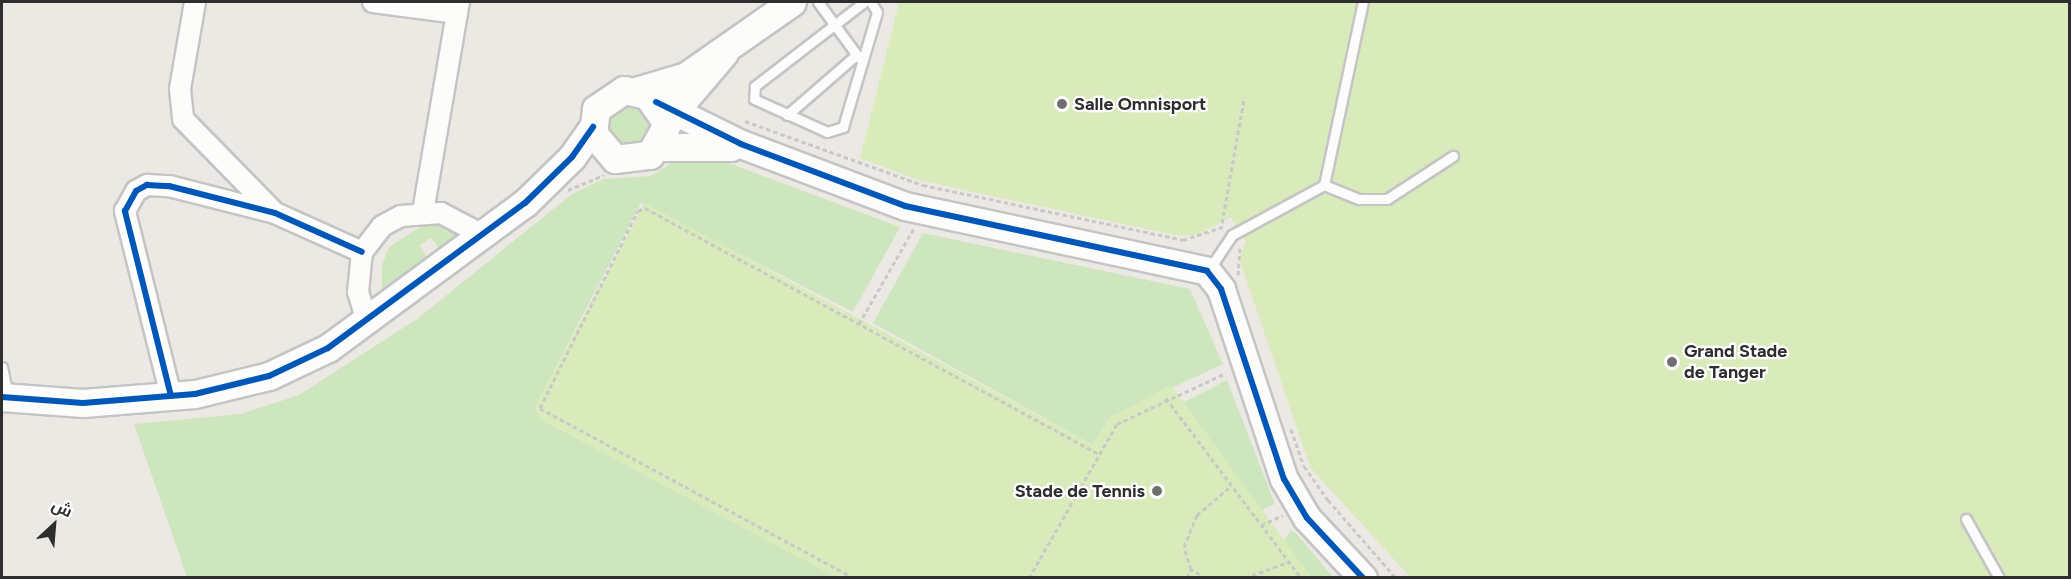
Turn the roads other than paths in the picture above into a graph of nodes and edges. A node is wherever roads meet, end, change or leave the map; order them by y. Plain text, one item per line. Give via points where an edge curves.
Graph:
1 (195, 2) edge
2 (373, 2) edge
3 (792, 2) edge
4 (818, 2) edge
5 (864, 2) edge
6 (871, 2) edge
7 (1363, 2) edge
8 (458, 7) edge
9 (835, 24) junction
10 (724, 53) junction
11 (859, 59) junction
12 (658, 115) junction
13 (787, 115) junction
14 (593, 127) junction
15 (772, 143) junction
16 (1453, 156) dead end
17 (614, 168) junction
18 (1324, 185) junction
19 (525, 202) junction
20 (423, 212) junction
21 (275, 213) junction
22 (483, 235) junction
23 (362, 252) junction
24 (1207, 272) junction
25 (366, 318) junction
26 (2, 367) edge
27 (171, 396) junction
28 (5, 397) edge
29 (1966, 519) dead end
30 (1363, 578) edge
31 (1999, 578) edge

1 - 21 street via 180,89 183,119
2 - 8 street
3 - 10 street
4 - 9 lane
5 - 9 lane
6 - 11 lane via 877,12
7 - 18 lane
8 - 20 street
9 - 11 lane
9 - 13 lane via 753,88 756,101
10 - 12 street
10 - 12 street via 677,81
11 - 13 lane
11 - 13 lane via 849,117 838,131 827,132
12 - 14 street via 603,100
12 - 15 street
12 - 15 street via 712,145
12 - 17 street via 639,160
14 - 17 street via 597,144
14 - 19 street via 572,157
15 - 24 street via 917,209
16 - 18 lane via 1387,199 1359,200
17 - 19 street via 563,184
18 - 24 lane via 1232,235
19 - 22 street
20 - 22 street via 441,213
20 - 23 street via 382,226
21 - 23 street
21 - 27 street via 169,186 147,185 128,200 125,211
22 - 25 street
23 - 25 street via 358,292
24 - 30 street via 1218,283 1284,479 1307,518
25 - 27 street via 328,348 269,376
26 - 28 lane
27 - 28 street via 83,403
29 - 31 lane

